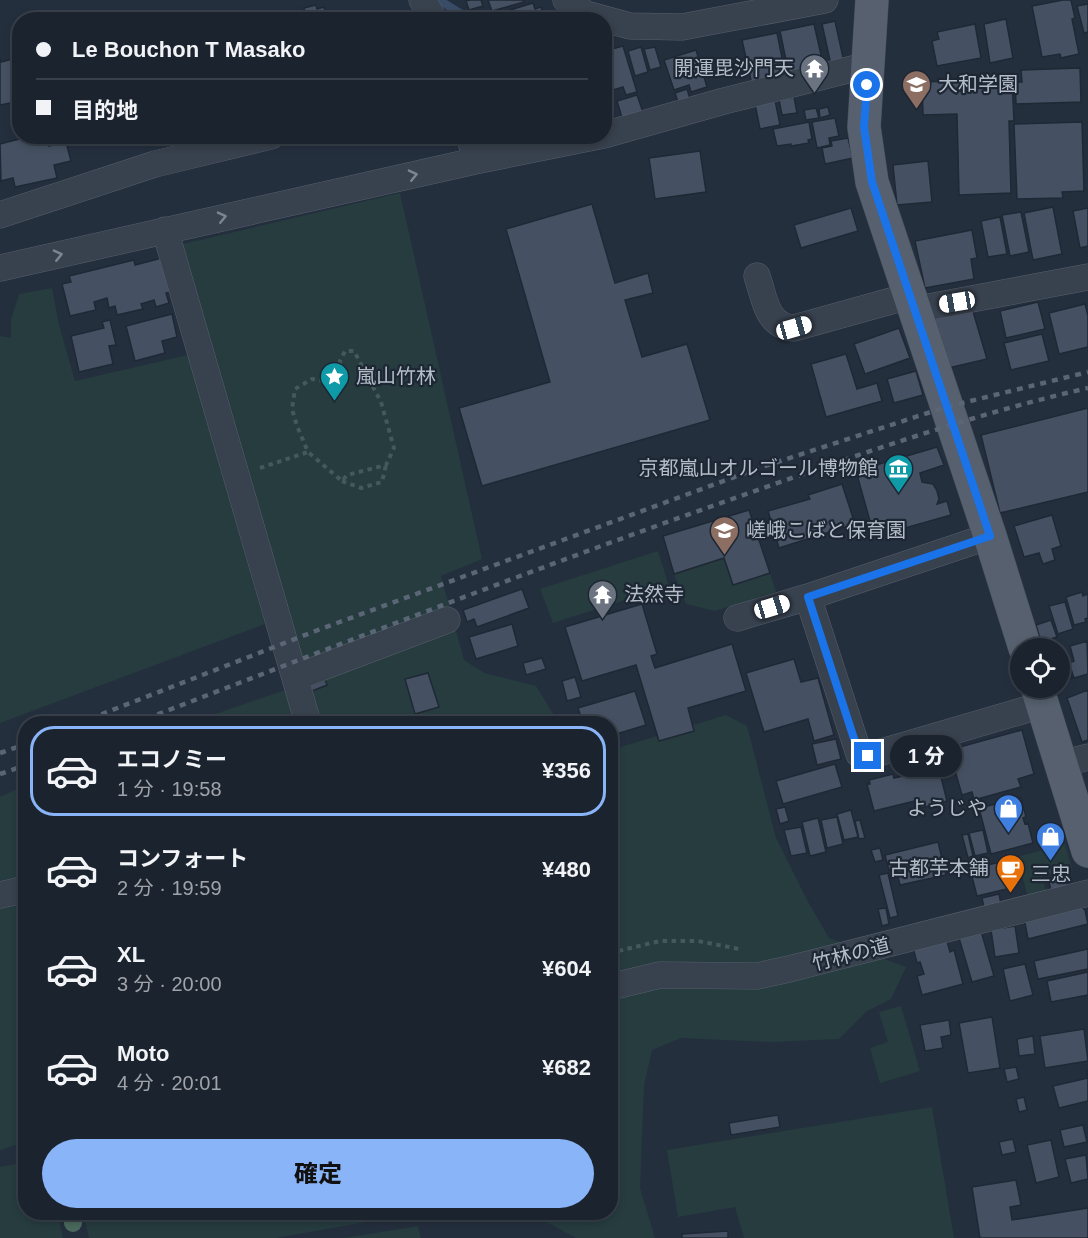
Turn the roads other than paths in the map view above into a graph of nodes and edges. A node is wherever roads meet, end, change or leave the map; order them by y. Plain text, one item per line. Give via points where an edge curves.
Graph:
1 (825, 0) edge
2 (872, 0) edge
3 (612, 21) edge
4 (868, 64) junction
5 (612, 133) edge
6 (238, 144) edge
7 (514, 144) edge
8 (472, 148) edge
9 (0, 215) edge
10 (165, 230) junction
11 (2, 270) edge
12 (757, 276) dead end
13 (1088, 277) edge
14 (911, 303) junction
15 (990, 536) junction
16 (808, 597) junction
17 (737, 618) dead end
18 (447, 620) dead end
19 (1022, 638) edge
20 (295, 676) junction
21 (1034, 698) edge
22 (1041, 698) edge
23 (306, 716) edge
24 (1075, 760) edge
25 (1088, 851) edge
26 (18, 891) edge
27 (1088, 893) edge
28 (0, 895) edge
29 (618, 985) edge

1 - 3 street via 682,27 630,26
2 - 4 main road
4 - 5 street
4 - 14 main road via 864,127 872,182
6 - 9 street via 155,164
7 - 8 street
10 -> 8 street
11 -> 10 street
10 - 20 street
12 - 14 street via 772,321 782,328
13 - 14 street
14 - 15 main road
15 - 16 street
15 - 19 main road
16 - 17 street
16 - 21 street via 859,754 868,756
18 - 20 street
20 - 23 street
22 - 24 main road
24 - 25 main road
26 - 28 street
27 - 29 street, 竹林の道 via 757,976 660,975

